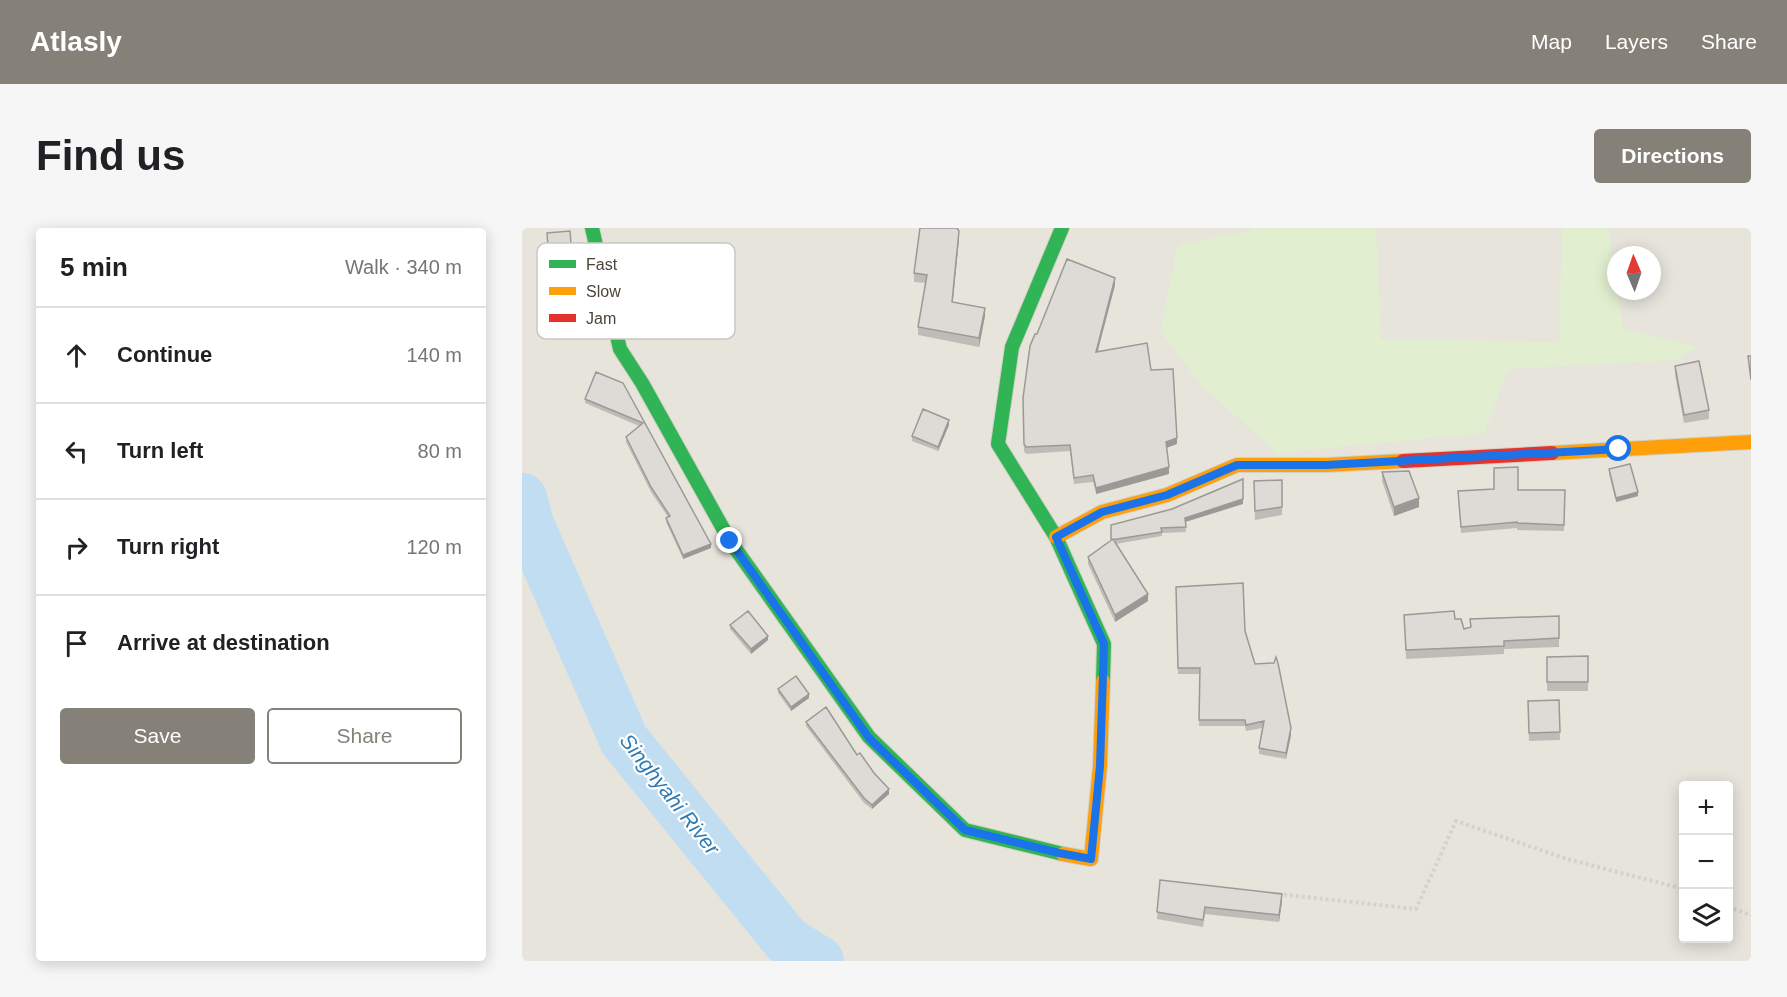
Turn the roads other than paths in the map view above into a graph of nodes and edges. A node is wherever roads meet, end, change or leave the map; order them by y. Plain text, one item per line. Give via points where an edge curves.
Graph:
1 (592, 228) edge
2 (1062, 228) edge
3 (595, 243) edge
4 (617, 339) edge
5 (1751, 442) edge
6 (1056, 537) junction

1 - 3 street
2 - 6 street via 1012,347 998,444
4 - 6 street via 620,350 730,541 869,738 965,830 1091,859 1100,766 1104,644
5 - 6 street via 1326,465 1237,465 1167,495 1102,512

